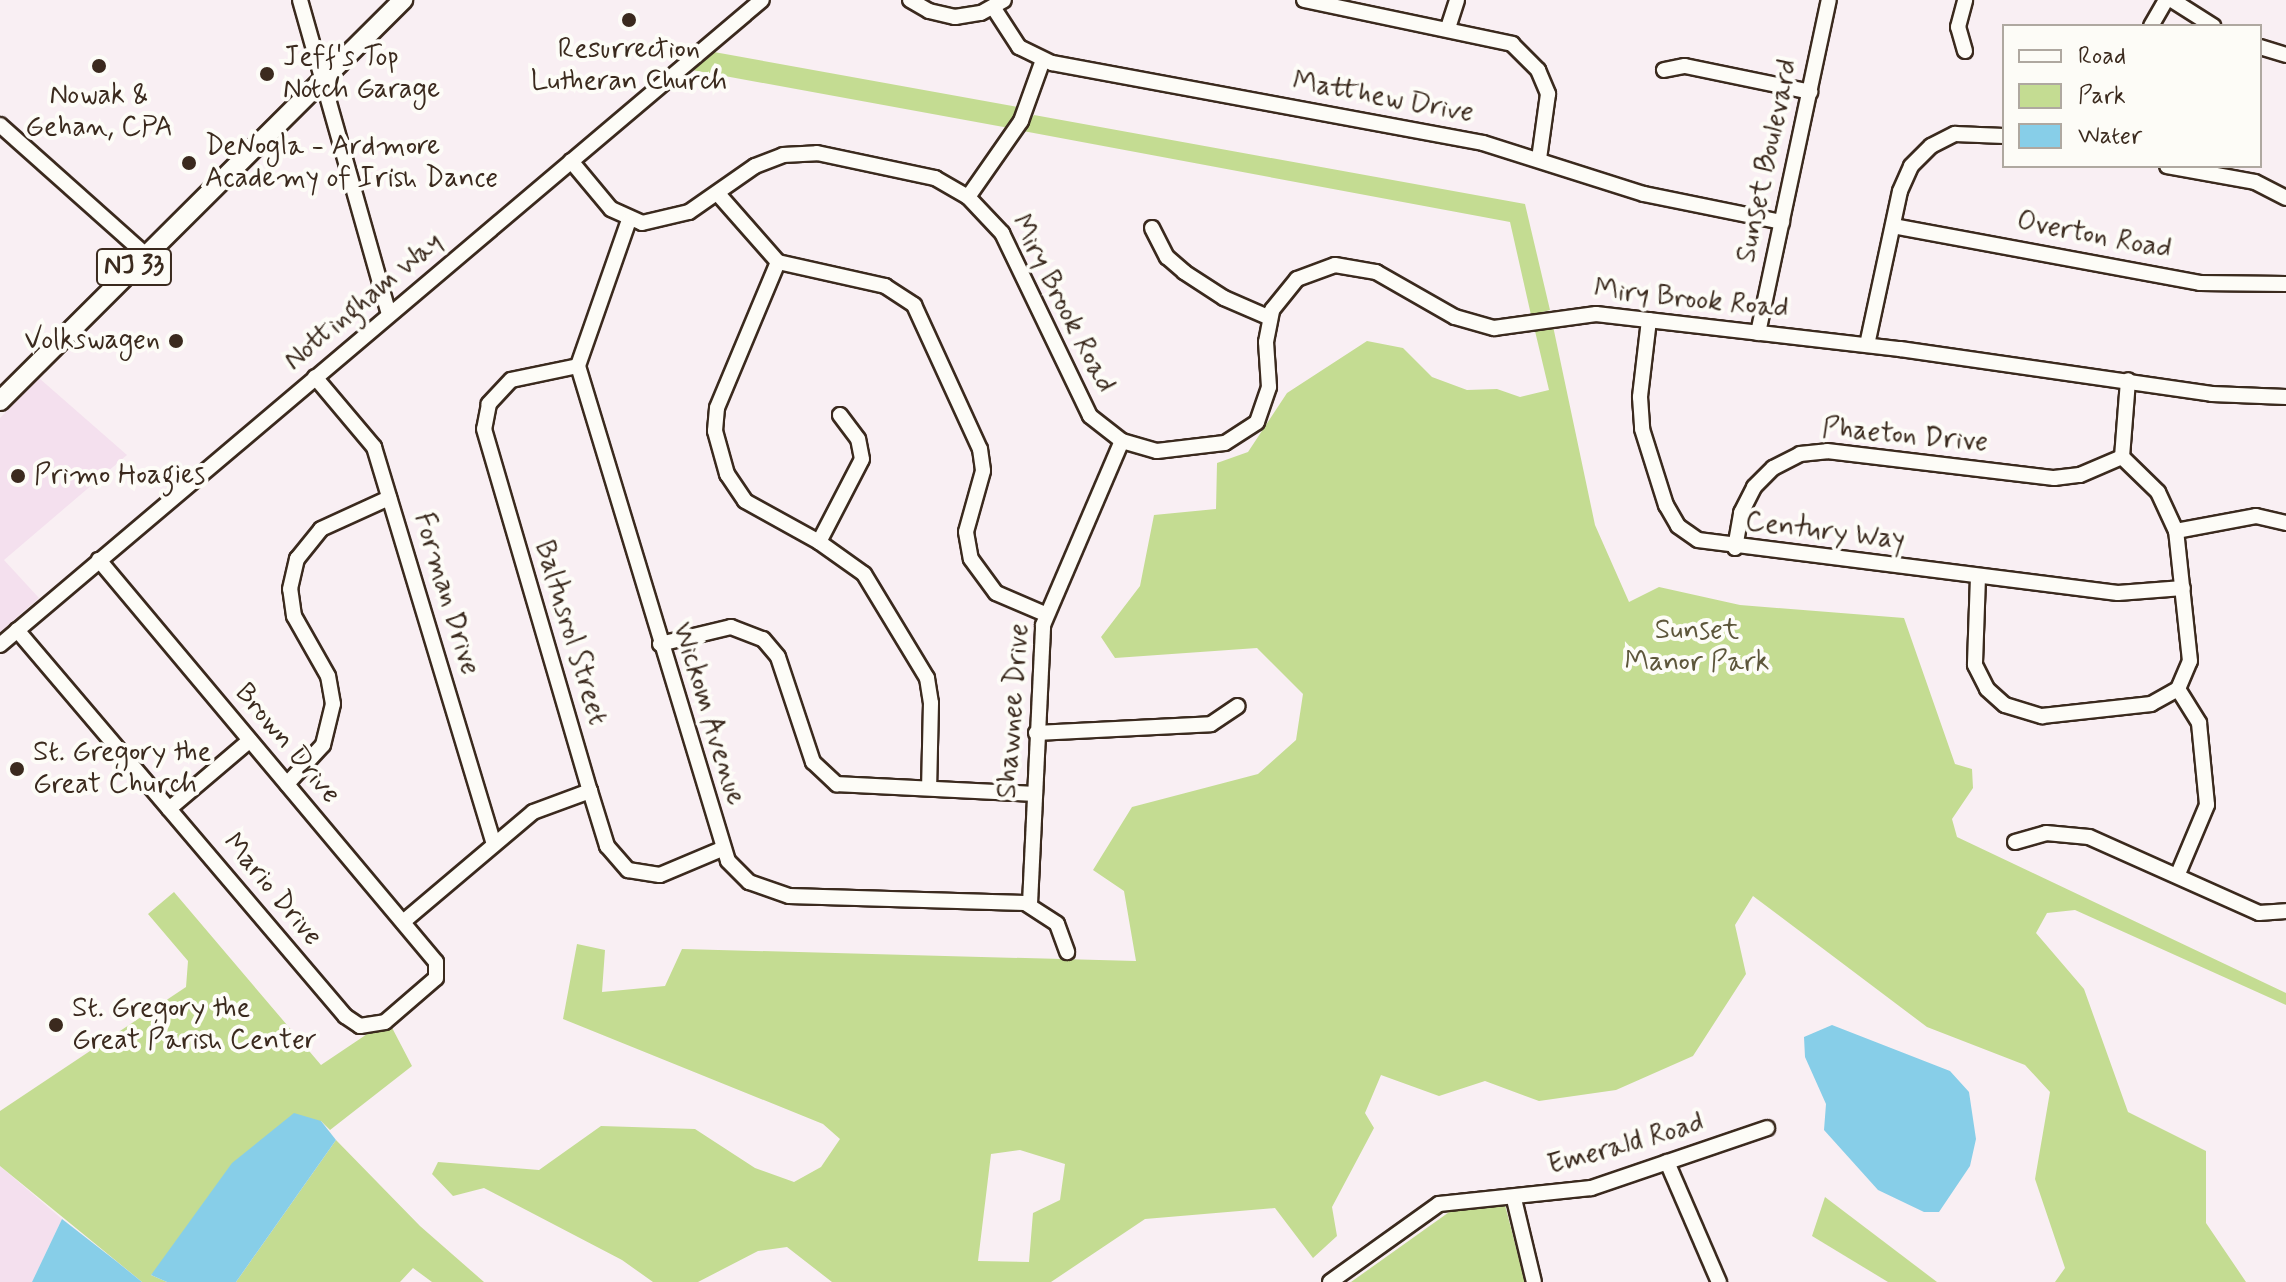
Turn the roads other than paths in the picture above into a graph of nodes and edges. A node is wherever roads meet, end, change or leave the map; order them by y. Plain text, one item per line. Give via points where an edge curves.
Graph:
1 (300, 0) edge
2 (403, 0) edge
3 (762, 0) edge
4 (910, 0) edge
5 (1304, 0) edge
6 (1457, 0) edge
7 (1829, 0) edge
8 (1965, 0) edge
9 (2169, 0) edge
10 (999, 4) edge
11 (2152, 24) edge
12 (2210, 24) edge
13 (1448, 28) junction
14 (2262, 48) edge
15 (1965, 51) dead end
16 (2286, 55) edge
17 (1043, 60) junction
18 (1664, 70) dead end
19 (323, 79) junction
20 (1810, 92) junction
21 (0, 125) edge
22 (2002, 136) edge
23 (1539, 159) junction
24 (571, 161) junction
25 (2178, 168) edge
26 (719, 195) junction
27 (968, 197) junction
28 (2286, 198) edge
29 (629, 220) junction
30 (1782, 222) junction
31 (1893, 226) junction
32 (1152, 228) dead end
33 (146, 255) junction
34 (778, 262) junction
35 (2286, 284) edge
36 (389, 315) junction
37 (1270, 318) junction
38 (1649, 320) junction
39 (1758, 333) junction
40 (1867, 345) junction
41 (578, 366) junction
42 (315, 377) junction
43 (2128, 380) junction
44 (2286, 397) edge
45 (0, 401) edge
46 (840, 415) dead end
47 (1122, 441) junction
48 (2122, 457) junction
49 (389, 498) junction
50 (2286, 523) edge
51 (2176, 531) junction
52 (819, 542) junction
53 (1735, 548) junction
54 (99, 560) junction
55 (1978, 577) junction
56 (2183, 588) junction
57 (1045, 614) junction
58 (17, 630) junction
59 (660, 644) junction
60 (0, 645) edge
61 (2178, 689) junction
62 (1238, 706) dead end
63 (1036, 733) junction
64 (250, 740) junction
65 (287, 784) junction
66 (929, 788) junction
67 (590, 791) junction
68 (1034, 794) junction
69 (169, 809) junction
70 (2015, 842) dead end
71 (494, 844) junction
72 (722, 849) junction
73 (2178, 874) junction
74 (1030, 904) junction
75 (2286, 911) edge
76 (403, 922) junction
77 (1067, 952) dead end
78 (436, 962) joint
79 (1767, 1128) dead end
80 (1667, 1162) junction
81 (1514, 1199) junction
82 (1334, 1281) edge
83 (1534, 1282) edge
84 (1719, 1282) edge

1 - 19 street
2 - 19 main road, NJ 33
3 - 24 street, Nottingham Way
4 - 10 street via 955,17
5 - 13 street
6 - 13 street
7 - 20 street, Sunset Boulevard
8 - 15 street via 1958,27
9 - 11 street
9 - 12 street
10 - 17 street, Matthew Drive via 1009,37
13 - 23 street via 1512,44 1538,70 1549,105
14 - 16 street
17 - 23 street, Matthew Drive via 1483,143
17 - 27 street via 1021,121
18 - 20 street via 1685,66
19 - 33 main road, NJ 33
19 - 36 street
20 - 30 street, Sunset Boulevard
21 - 33 street
22 - 31 street via 1969,132 1931,146 1904,179
23 - 30 street, Matthew Drive via 1644,194
24 - 29 street via 611,209
24 - 36 street, Nottingham Way
25 - 28 street via 2255,182
26 - 27 street, Miry Brook Road via 755,166 799,152 918,172
26 - 29 street, Miry Brook Road via 672,218
26 - 34 street
27 - 47 street, Miry Brook Road via 1010,246 1082,405
29 - 41 street
30 - 39 street, Sunset Boulevard
31 - 35 street, Overton Road via 2200,283
31 - 40 street
32 - 37 street via 1167,257 1184,272 1224,298
33 - 45 main road, NJ 33
34 - 52 street via 720,397 715,431 737,494
34 - 57 street via 885,286 914,305 980,449 983,471 966,532 971,559 996,593
36 - 42 street, Nottingham Way
37 - 38 street, Miry Brook Road via 1297,279 1321,267 1349,264 1376,272 1479,326 1511,329 1596,314
37 - 47 street via 1267,400 1247,432 1225,443 1173,451
38 - 39 street, Miry Brook Road
38 - 53 street, Century Way via 1640,412 1666,505 1688,534
39 - 40 street, Miry Brook Road
40 - 43 street, Miry Brook Road
41 - 59 street, Wickom Avenue
41 - 67 street, Baltusrol Street via 511,380 489,404 484,429
42 - 49 street, Forman Drive via 365,432
42 - 54 street, Nottingham Way
43 - 44 street, Miry Brook Road via 2212,394
43 - 48 street
46 - 52 street via 858,439 862,459
47 - 57 street, Shawnee Drive
48 - 51 street via 2158,492
48 - 53 street, Phaeton Drive via 2080,475 2054,478 1827,451 1800,454 1773,468 1754,487 1741,513
49 - 65 street via 321,529 297,559 290,589 294,616 323,664 333,704 323,745
49 - 71 street, Forman Drive
50 - 51 street via 2256,516
51 - 56 street
52 - 66 street via 864,574 927,678
53 - 55 street, Century Way
54 - 58 street, Nottingham Way
54 - 64 street, Brown Drive
55 - 56 street, Century Way via 2118,593
55 - 61 street via 1975,665 1987,689 2005,705 2042,716 2151,704
56 - 61 street via 2190,661
57 - 63 street, Shawnee Drive
58 - 60 street, Nottingham Way
58 - 69 street, Mario Drive
59 - 66 street via 719,628 753,632 778,657 809,753 827,779 848,787
59 - 72 street, Wickom Avenue
61 - 73 street via 2199,723 2207,805
62 - 63 street via 1211,724
63 - 68 street, Shawnee Drive
64 - 65 street, Brown Drive
64 - 69 street
65 - 76 street, Brown Drive
66 - 68 street
67 - 71 street via 546,804
67 - 72 street, Baltusrol Street via 607,846 628,870 660,875
68 - 74 street, Shawnee Drive
69 - 78 street, Mario Drive via 345,1016 368,1027 385,1022 436,978
70 - 73 street via 2046,833 2075,833
71 - 76 street
72 - 74 street, Wickom Avenue via 738,872 775,894
73 - 75 street via 2259,913
74 - 77 street via 1057,924
76 - 78 street, Brown Drive
79 - 80 street, Emerald Road
80 - 81 street, Emerald Road via 1591,1188
80 - 84 street
81 - 82 street, Emerald Road via 1469,1197 1439,1204
81 - 83 street

